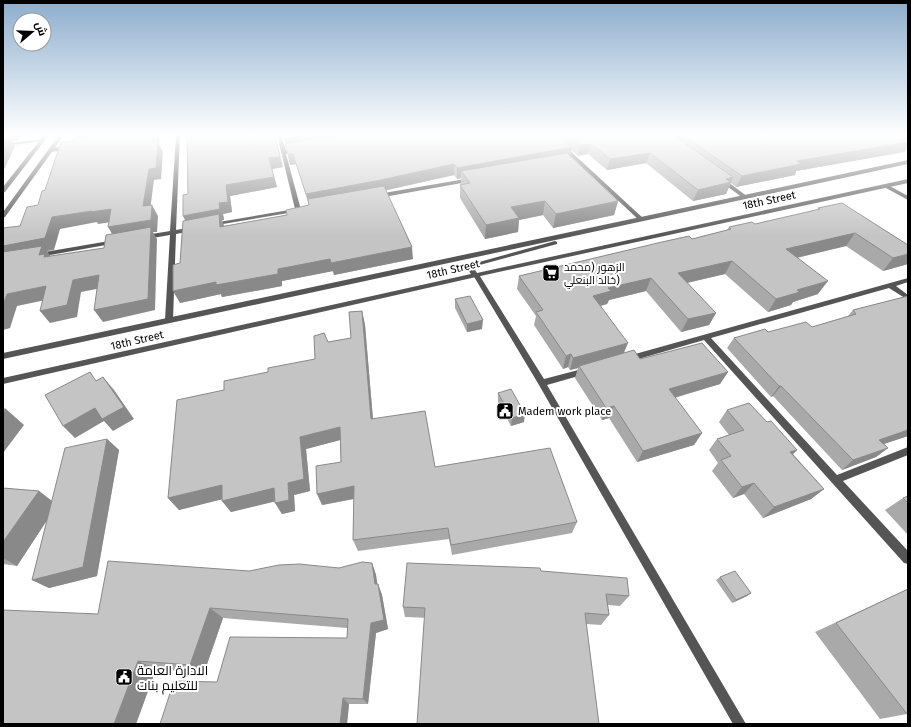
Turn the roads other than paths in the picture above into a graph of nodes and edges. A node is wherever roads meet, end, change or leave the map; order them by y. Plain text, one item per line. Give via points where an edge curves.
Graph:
1 (20, 169) edge
2 (37, 169) edge
3 (176, 169) edge
4 (287, 169) edge
5 (587, 169) edge
6 (877, 169) edge
7 (715, 175) edge
8 (477, 179) edge
9 (908, 181) edge
10 (10, 182) junction
11 (3, 183) edge
12 (886, 186) junction
13 (3, 190) edge
14 (368, 198) edge
15 (745, 198) junction
16 (908, 198) edge
17 (306, 209) edge
18 (298, 210) junction
19 (3, 216) edge
20 (642, 220) junction
21 (204, 227) edge
22 (197, 228) edge
23 (595, 230) junction
24 (173, 232) junction
25 (142, 237) edge
26 (119, 242) edge
27 (34, 256) edge
28 (476, 275) junction
29 (908, 280) edge
30 (890, 285) junction
31 (908, 298) edge
32 (168, 320) junction
33 (705, 337) junction
34 (3, 356) edge
35 (623, 360) edge
36 (594, 368) edge
37 (3, 381) edge
38 (542, 383) junction
39 (908, 451) edge
40 (836, 480) junction
41 (908, 559) edge
42 (740, 724) edge

1 - 10 street
2 - 19 street
3 - 24 street
4 - 18 street
5 - 20 street
6 - 15 street
7 - 15 street
8 - 14 street
9 - 12 street, 18th Street
10 - 11 street
10 - 13 street
12 - 16 street
12 - 28 street, 18th Street
15 - 20 street
17 - 18 street
18 - 21 street
20 - 23 street
22 - 24 street
23 - 28 street via 523,253 474,265 471,270
23 - 32 street
24 - 25 street
24 - 32 street
26 - 27 street
28 - 37 street, 18th Street
28 - 38 street
29 - 30 street
30 - 31 street
30 - 33 street
32 - 34 street
33 - 35 street
33 - 40 street
36 - 38 street
38 - 42 street
39 - 40 street
40 - 41 street

